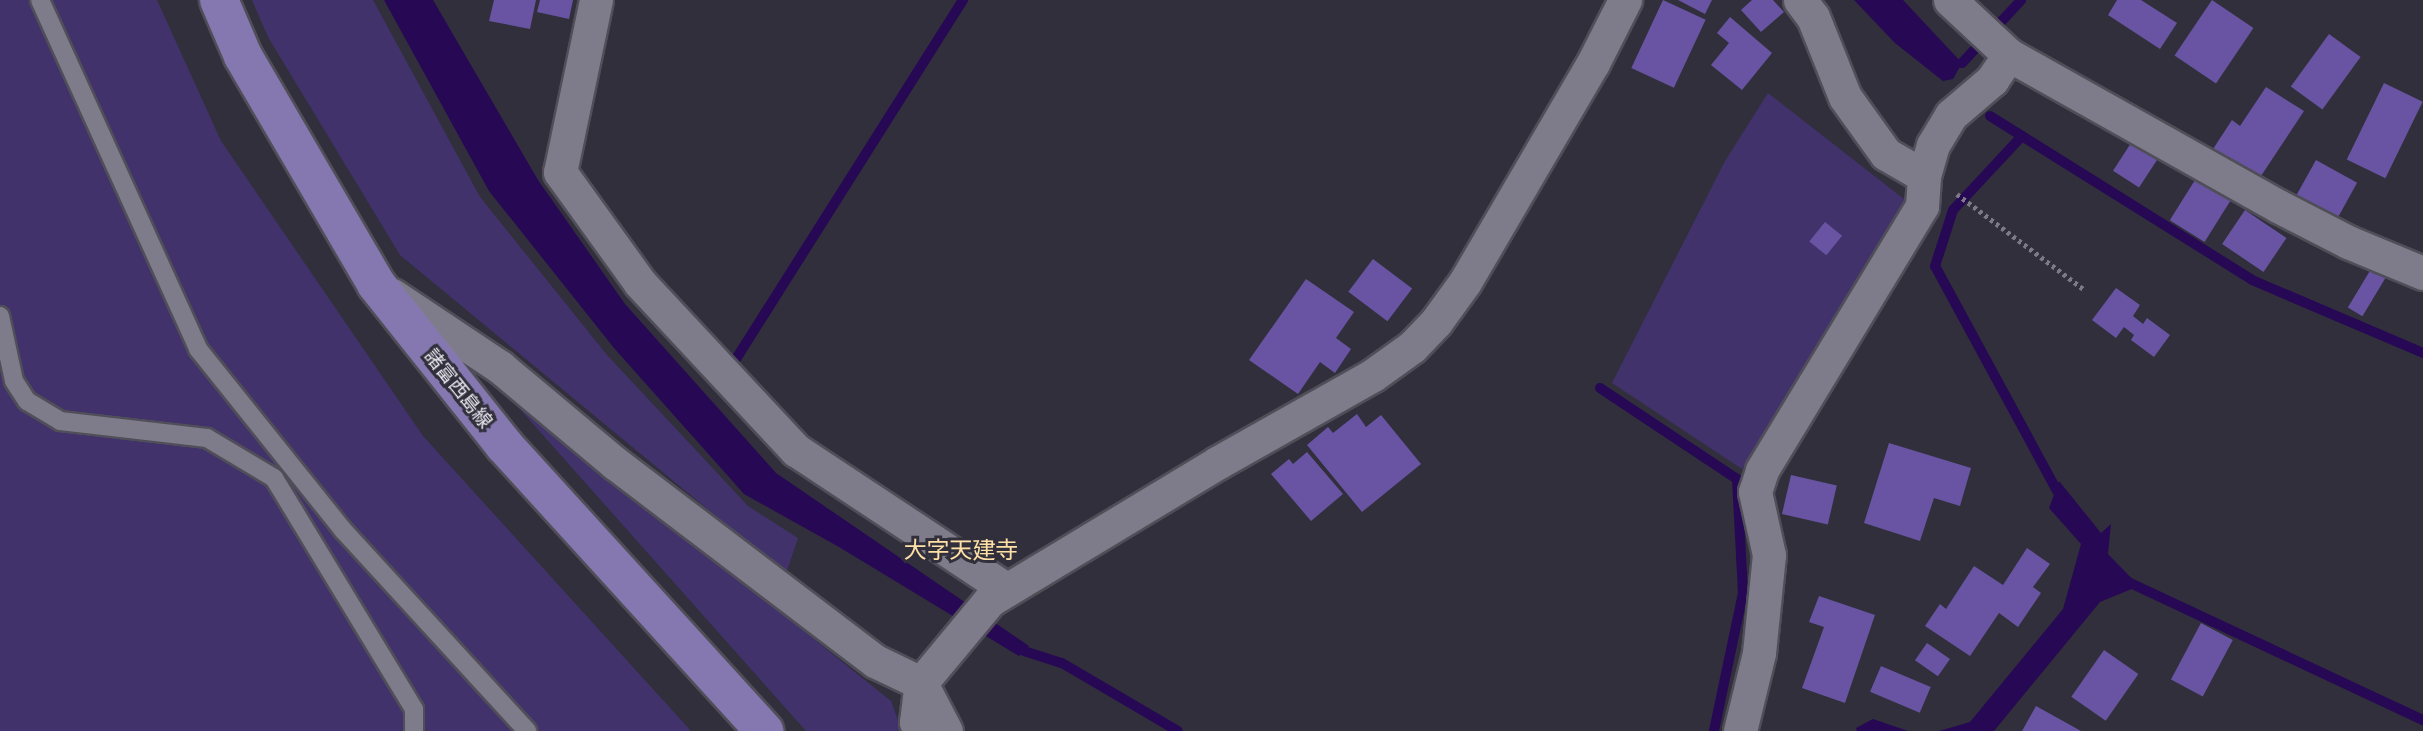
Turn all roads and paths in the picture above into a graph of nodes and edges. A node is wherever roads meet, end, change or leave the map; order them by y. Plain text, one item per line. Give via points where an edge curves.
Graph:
1 (40, 0) edge
2 (219, 0) edge
3 (596, 0) edge
4 (1625, 0) edge
5 (1800, 0) edge
6 (1950, 0) edge
7 (2009, 55) junction
8 (1938, 183) junction
9 (2423, 273) edge
10 (376, 284) junction
11 (2085, 290) dead end
12 (0, 316) edge
13 (998, 594) junction
14 (921, 683) junction
15 (414, 731) edge
16 (527, 731) edge
17 (764, 731) edge
18 (920, 731) edge
19 (946, 731) edge
20 (1740, 731) edge

1 - 16 lane via 198,349 343,530
2 - 10 main road, 諸富西島線 via 243,56
3 - 13 street via 560,172 640,284 796,450
4 - 13 street via 1465,282 1412,347 1373,375
5 - 8 street via 1813,17 1845,97 1886,154
6 - 7 street
7 - 8 street via 1992,80 1951,115 1933,145
7 - 9 street via 2278,206
8 - 11 path
8 - 20 street via 1762,470 1755,492 1769,555 1759,653
10 - 14 street via 500,367 615,463 874,661
10 - 17 main road, 諸富西島線 via 504,445
12 - 15 lane via 14,381 27,401 60,421 207,438 274,478 414,709
13 - 14 street
14 - 18 street via 916,722
14 - 19 street

